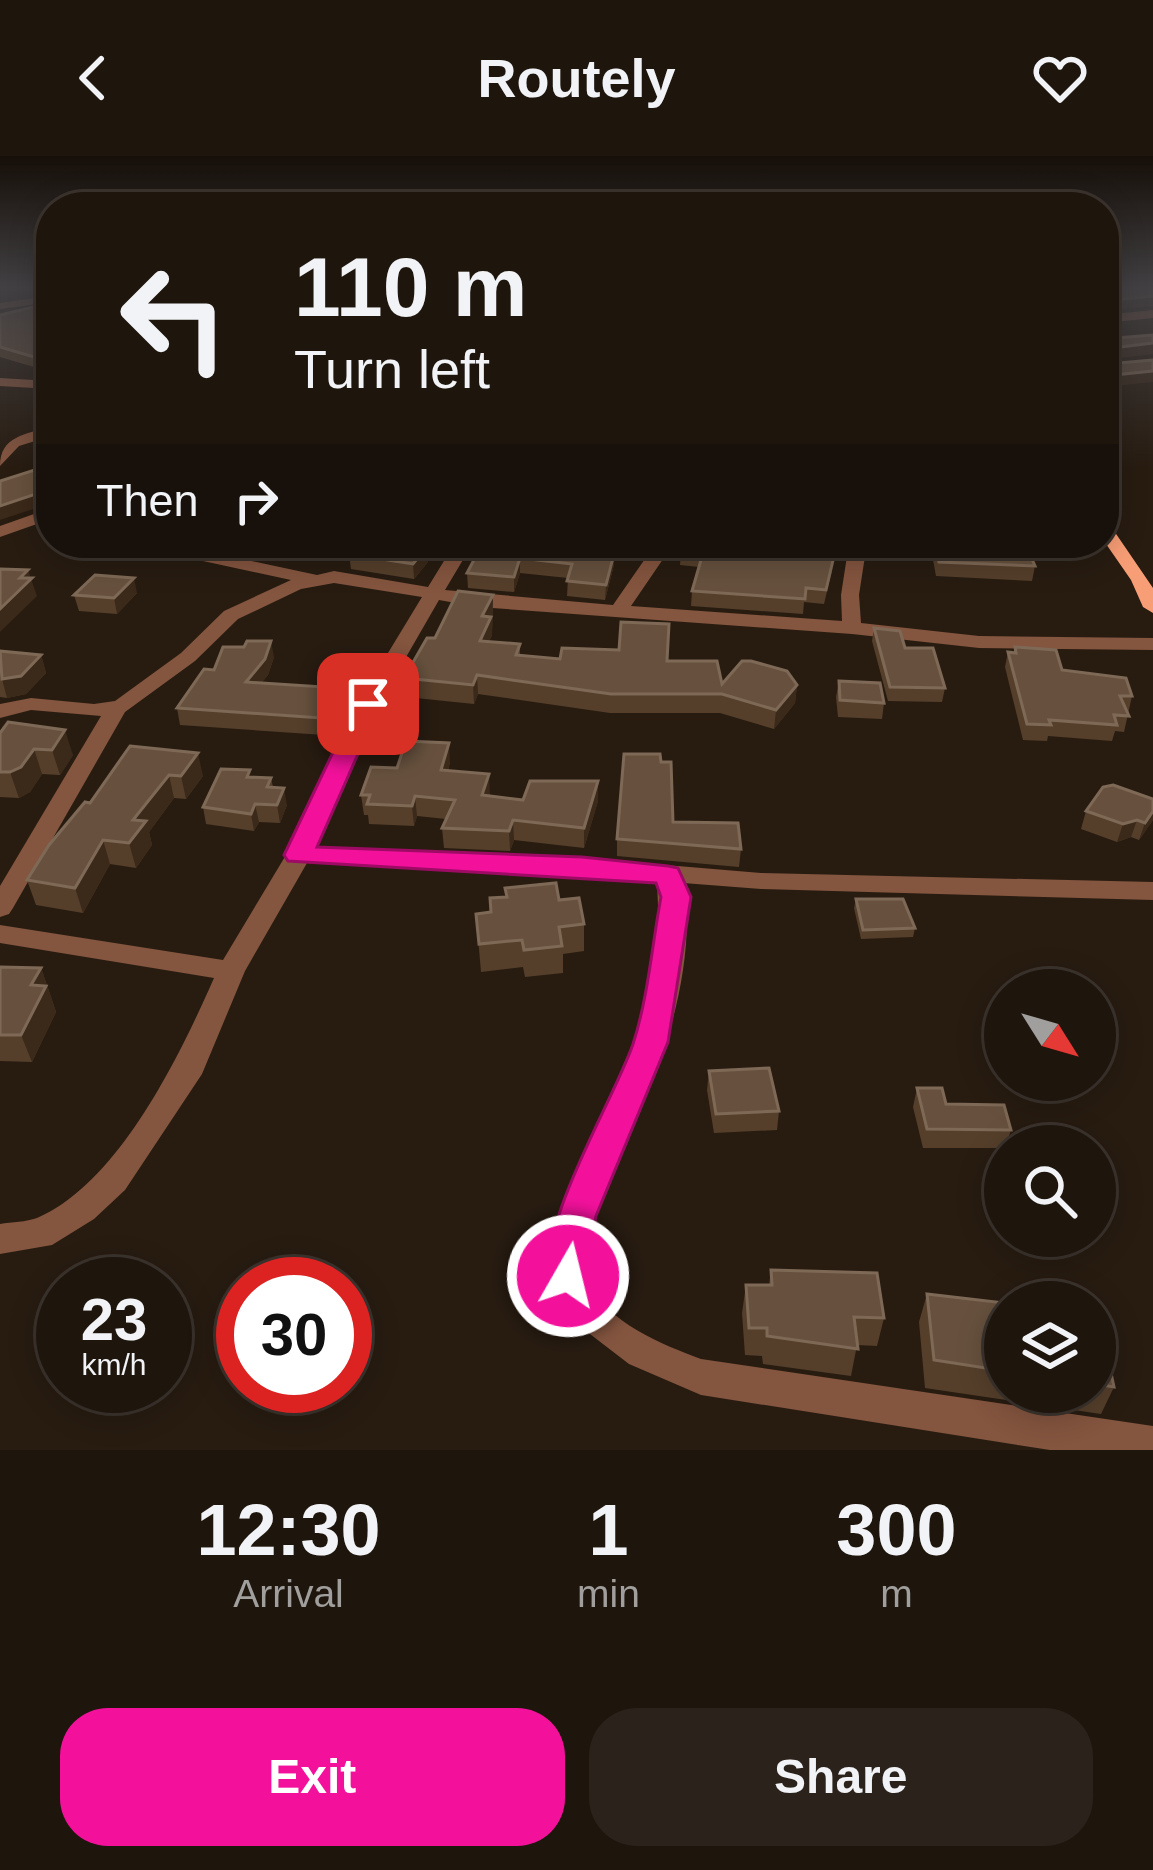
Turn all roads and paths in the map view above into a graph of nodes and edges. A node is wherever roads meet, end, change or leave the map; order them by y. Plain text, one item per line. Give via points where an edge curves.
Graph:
1 (0, 382) edge
2 (36, 384) edge
3 (36, 436) edge
4 (0, 461) edge
5 (36, 521) edge
6 (0, 532) edge
7 (1119, 547) edge
8 (215, 558) edge
9 (454, 558) edge
10 (655, 558) edge
11 (856, 558) edge
12 (312, 578) junction
13 (1147, 580) edge
14 (431, 594) junction
15 (1153, 607) edge
16 (619, 610) junction
17 (852, 628) junction
18 (1153, 644) edge
19 (116, 710) junction
20 (0, 711) edge
21 (298, 855) junction
22 (668, 875) junction
23 (1153, 891) edge
24 (0, 908) edge
25 (0, 934) edge
26 (230, 970) junction
27 (8, 1246) edge
28 (1153, 1446) edge

1 - 2 street
3 - 4 street via 14,443
5 - 6 street
7 - 13 main road
8 - 12 street
9 - 14 street
10 - 16 street
11 - 17 street
12 - 14 street
12 - 19 street via 231,615
13 - 15 main road
14 - 16 street
14 - 21 street via 368,704
16 - 17 street
17 - 18 street via 979,642
19 - 20 street via 39,704
19 - 24 street
21 - 22 street
21 - 26 street
22 - 23 street
22 - 28 street via 675,925 651,1042 568,1250 568,1276 588,1311 660,1363 701,1377
25 - 26 street
26 - 27 street via 191,1066 113,1180 63,1223

